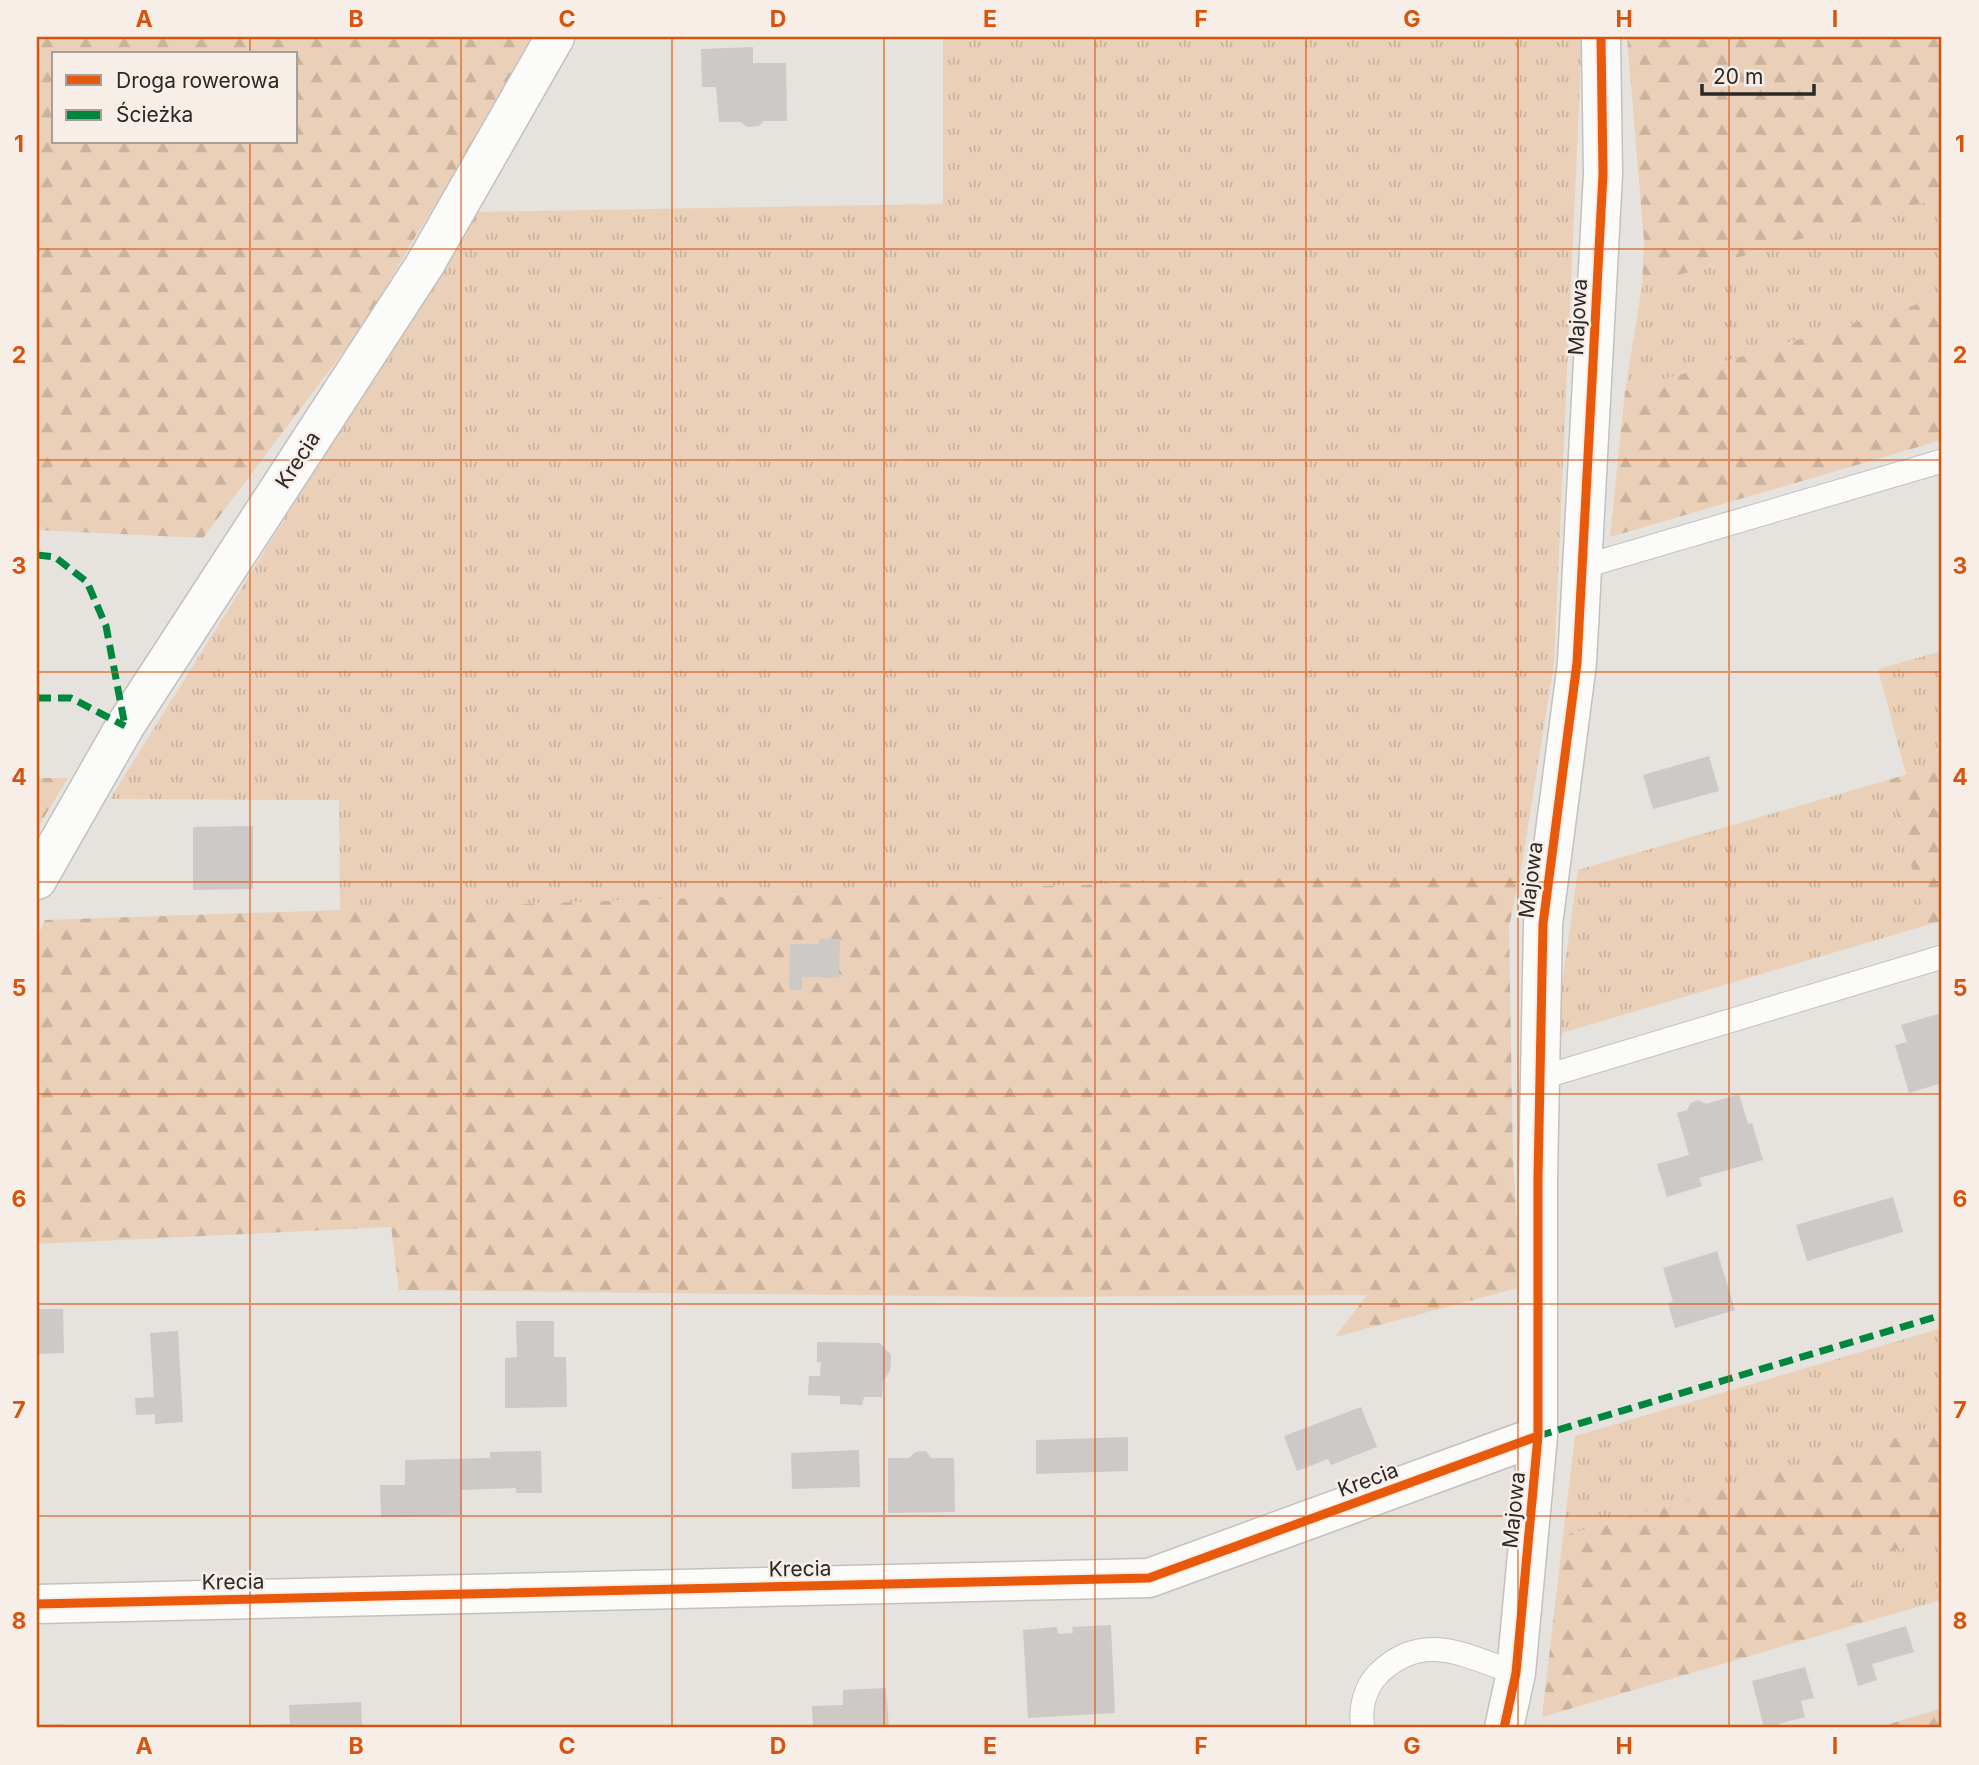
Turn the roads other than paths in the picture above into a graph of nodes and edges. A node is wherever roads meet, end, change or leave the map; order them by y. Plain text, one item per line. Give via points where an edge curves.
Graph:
1 (555, 37) edge
2 (1601, 37) edge
3 (1942, 461) edge
4 (1582, 567) junction
5 (37, 880) edge
6 (1942, 957) edge
7 (1540, 1078) junction
8 (1538, 1437) junction
9 (37, 1604) edge
10 (1516, 1673) junction
11 (1363, 1728) edge
12 (1504, 1728) edge

1 - 5 street, Krecia via 424,266 125,726
2 - 4 street, Majowa via 1603,174
3 - 4 lane
4 - 7 street, Majowa via 1577,663 1543,924
6 - 7 lane
7 - 8 street, Majowa
8 - 9 street, Krecia via 1149,1578
8 - 10 street, Majowa
10 - 11 lane via 1454,1652 1411,1651 1374,1678 1364,1698
10 - 12 street, Majowa

